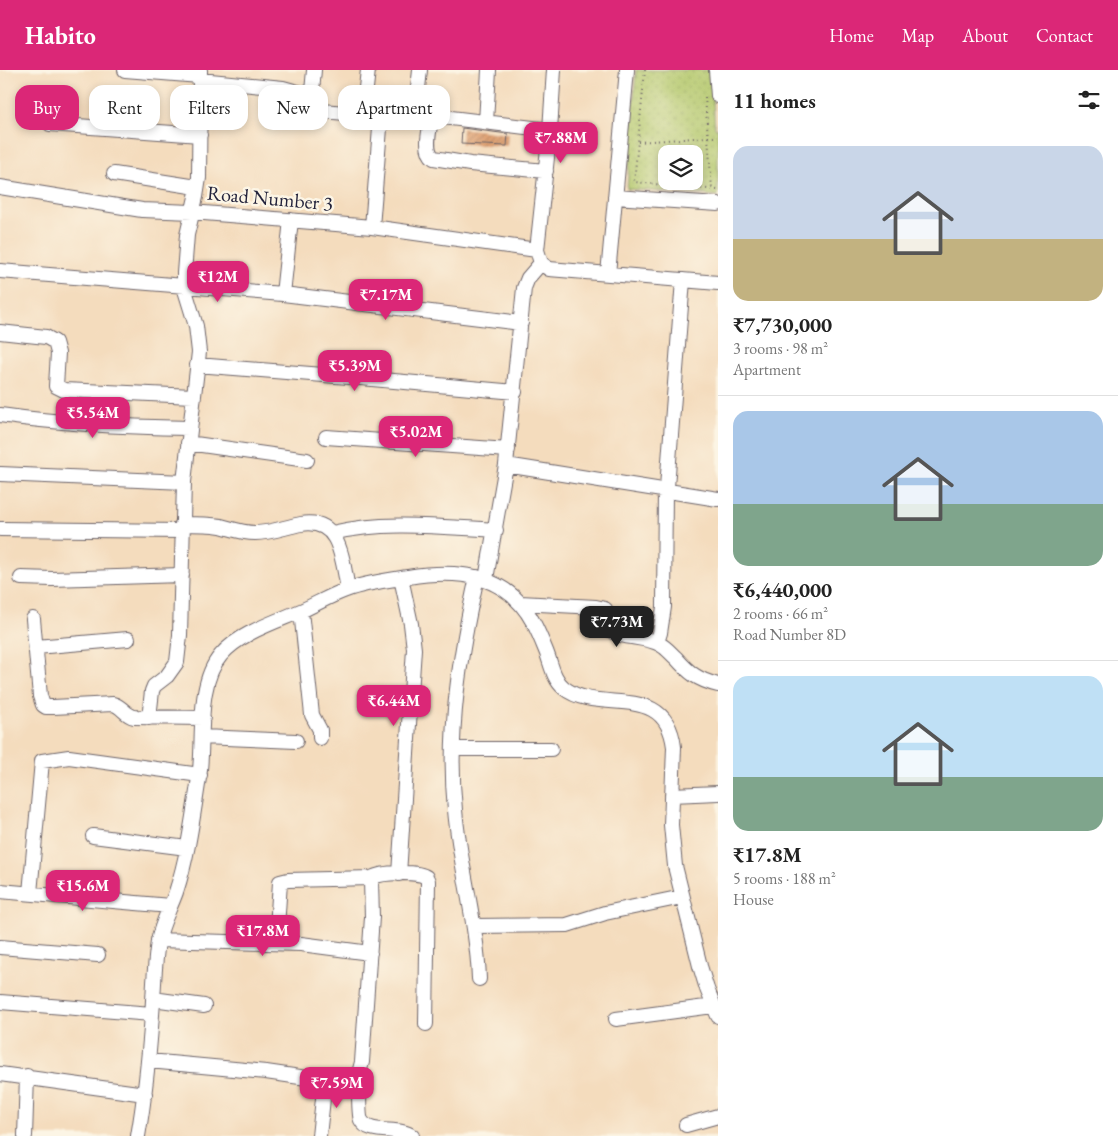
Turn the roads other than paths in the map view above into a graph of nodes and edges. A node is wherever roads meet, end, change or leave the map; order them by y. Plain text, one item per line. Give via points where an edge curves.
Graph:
1 (125, 70) edge
2 (314, 70) edge
3 (368, 70) edge
4 (420, 70) edge
5 (489, 70) edge
6 (554, 70) edge
7 (627, 70) edge
8 (716, 70) edge
9 (200, 75) edge
10 (264, 85) edge
11 (313, 85) edge
12 (366, 85) edge
13 (419, 85) edge
14 (718, 96) edge
15 (450, 118) edge
16 (486, 122) junction
17 (79, 126) edge
18 (380, 130) edge
19 (429, 130) edge
20 (550, 130) junction
21 (200, 135) junction
22 (546, 171) junction
23 (114, 174) dead end
24 (0, 187) edge
25 (198, 187) junction
26 (615, 197) junction
27 (718, 204) edge
28 (192, 212) junction
29 (291, 220) junction
30 (372, 228) junction
31 (539, 257) junction
32 (0, 271) edge
33 (608, 274) junction
34 (683, 280) junction
35 (718, 283) edge
36 (184, 287) junction
37 (283, 294) junction
38 (521, 323) junction
39 (0, 332) edge
40 (197, 366) junction
41 (514, 392) junction
42 (194, 396) junction
43 (0, 415) edge
44 (189, 428) junction
45 (326, 437) dead end
46 (188, 443) junction
47 (508, 450) junction
48 (308, 460) dead end
49 (506, 465) junction
50 (0, 474) edge
51 (184, 482) junction
52 (665, 490) junction
53 (718, 499) edge
54 (182, 527) junction
55 (0, 529) edge
56 (496, 530) junction
57 (332, 534) junction
58 (182, 575) junction
59 (22, 578) dead end
60 (401, 578) junction
61 (481, 578) junction
62 (348, 589) junction
63 (520, 603) junction
64 (300, 611) junction
65 (34, 619) dead end
66 (128, 639) dead end
67 (657, 642) junction
68 (36, 647) junction
69 (718, 685) edge
70 (149, 718) junction
71 (203, 718) junction
72 (202, 737) junction
73 (320, 738) dead end
74 (296, 741) dead end
75 (453, 749) junction
76 (550, 749) dead end
77 (200, 775) junction
78 (718, 793) edge
79 (672, 795) junction
80 (93, 836) dead end
81 (187, 848) junction
82 (399, 874) junction
83 (372, 878) junction
84 (0, 890) edge
85 (30, 893) junction
86 (682, 897) junction
87 (170, 906) junction
88 (474, 926) junction
89 (158, 940) junction
90 (276, 943) junction
91 (0, 947) edge
92 (370, 953) junction
93 (98, 955) dead end
94 (479, 979) dead end
95 (153, 1000) junction
96 (0, 1002) edge
97 (204, 1006) dead end
98 (716, 1011) edge
99 (152, 1014) junction
100 (616, 1019) dead end
101 (426, 1024) dead end
102 (149, 1061) junction
103 (0, 1074) edge
104 (27, 1076) junction
105 (358, 1077) junction
106 (325, 1080) junction
107 (145, 1094) junction
108 (718, 1116) edge
109 (686, 1125) dead end
110 (25, 1136) edge
111 (138, 1136) edge
112 (319, 1136) edge
113 (412, 1136) edge

1 - 9 street
2 - 11 street
3 - 12 street
4 - 13 street
5 - 16 street
6 - 20 street
7 - 26 street
8 - 14 street
9 - 10 street
9 - 21 street
15 - 16 street
16 - 20 street
17 - 21 street
18 - 30 street
19 - 22 street via 429,152 434,158
20 - 22 street
21 - 25 street
22 - 31 street
23 - 25 street
24 - 28 street, Road Number 3 via 142,210
25 - 28 street
26 - 27 street
26 - 33 street
28 - 29 street, Road Number 3
28 - 36 street via 185,252
29 - 30 street, Road Number 3
29 - 37 street
30 - 31 street, Road Number 3
31 - 33 street, Road Number 3 via 549,269
31 - 38 street via 524,288
32 - 36 street
33 - 34 street, Road Number 3
34 - 35 street, Road Number 3
34 - 52 street
36 - 37 street
36 - 40 street via 198,339
37 - 38 street
38 - 41 street
39 - 42 street via 46,337 56,342 56,386 64,390
40 - 41 street
40 - 42 street
41 - 47 street
42 - 44 street
43 - 44 street via 96,425
44 - 46 street
45 - 47 street
46 - 48 street
46 - 51 street
47 - 49 street
49 - 52 street
49 - 56 street
50 - 51 street
51 - 54 street
52 - 53 street
52 - 67 street via 664,607
54 - 55 street
54 - 57 street via 208,524 255,533 311,523 327,528
54 - 58 street
56 - 57 street via 379,526
56 - 61 street
57 - 62 street via 342,557
58 - 59 street
58 - 70 street via 177,662 154,686
60 - 61 street via 428,574
60 - 62 street
60 - 82 street via 414,649
61 - 63 street via 501,587
61 - 75 street via 463,641
62 - 64 street
63 - 67 street via 602,608 607,612 612,631
63 - 79 street via 532,620 558,682 566,690 649,708 667,721 674,746
64 - 71 street via 245,637 220,656 207,687
64 - 73 street via 312,715 320,730
65 - 68 street
66 - 68 street
67 - 69 street via 693,675
68 - 70 street via 41,701 46,707 113,704 119,705 130,716
70 - 71 street
71 - 72 street
72 - 74 street
72 - 77 street
75 - 76 street
75 - 88 street via 455,812
77 - 81 street
77 - 85 street via 69,757 42,760
78 - 79 street
79 - 86 street via 672,844
80 - 81 street
81 - 87 street
82 - 83 street
82 - 101 street via 423,874 428,881
83 - 90 street via 280,882
83 - 92 street
84 - 85 street
85 - 87 street
86 - 88 street via 567,925
86 - 98 street
87 - 89 street
88 - 94 street
89 - 90 street
89 - 95 street
90 - 92 street
91 - 93 street
92 - 105 street via 362,1062
95 - 97 street
95 - 99 street
96 - 99 street
98 - 100 street
99 - 102 street
102 - 106 street
102 - 107 street
103 - 104 street
104 - 107 street
104 - 110 street
105 - 106 street via 347,1083
105 - 113 street via 360,1114 365,1125 379,1130 408,1132
106 - 112 street
107 - 111 street
108 - 109 street

